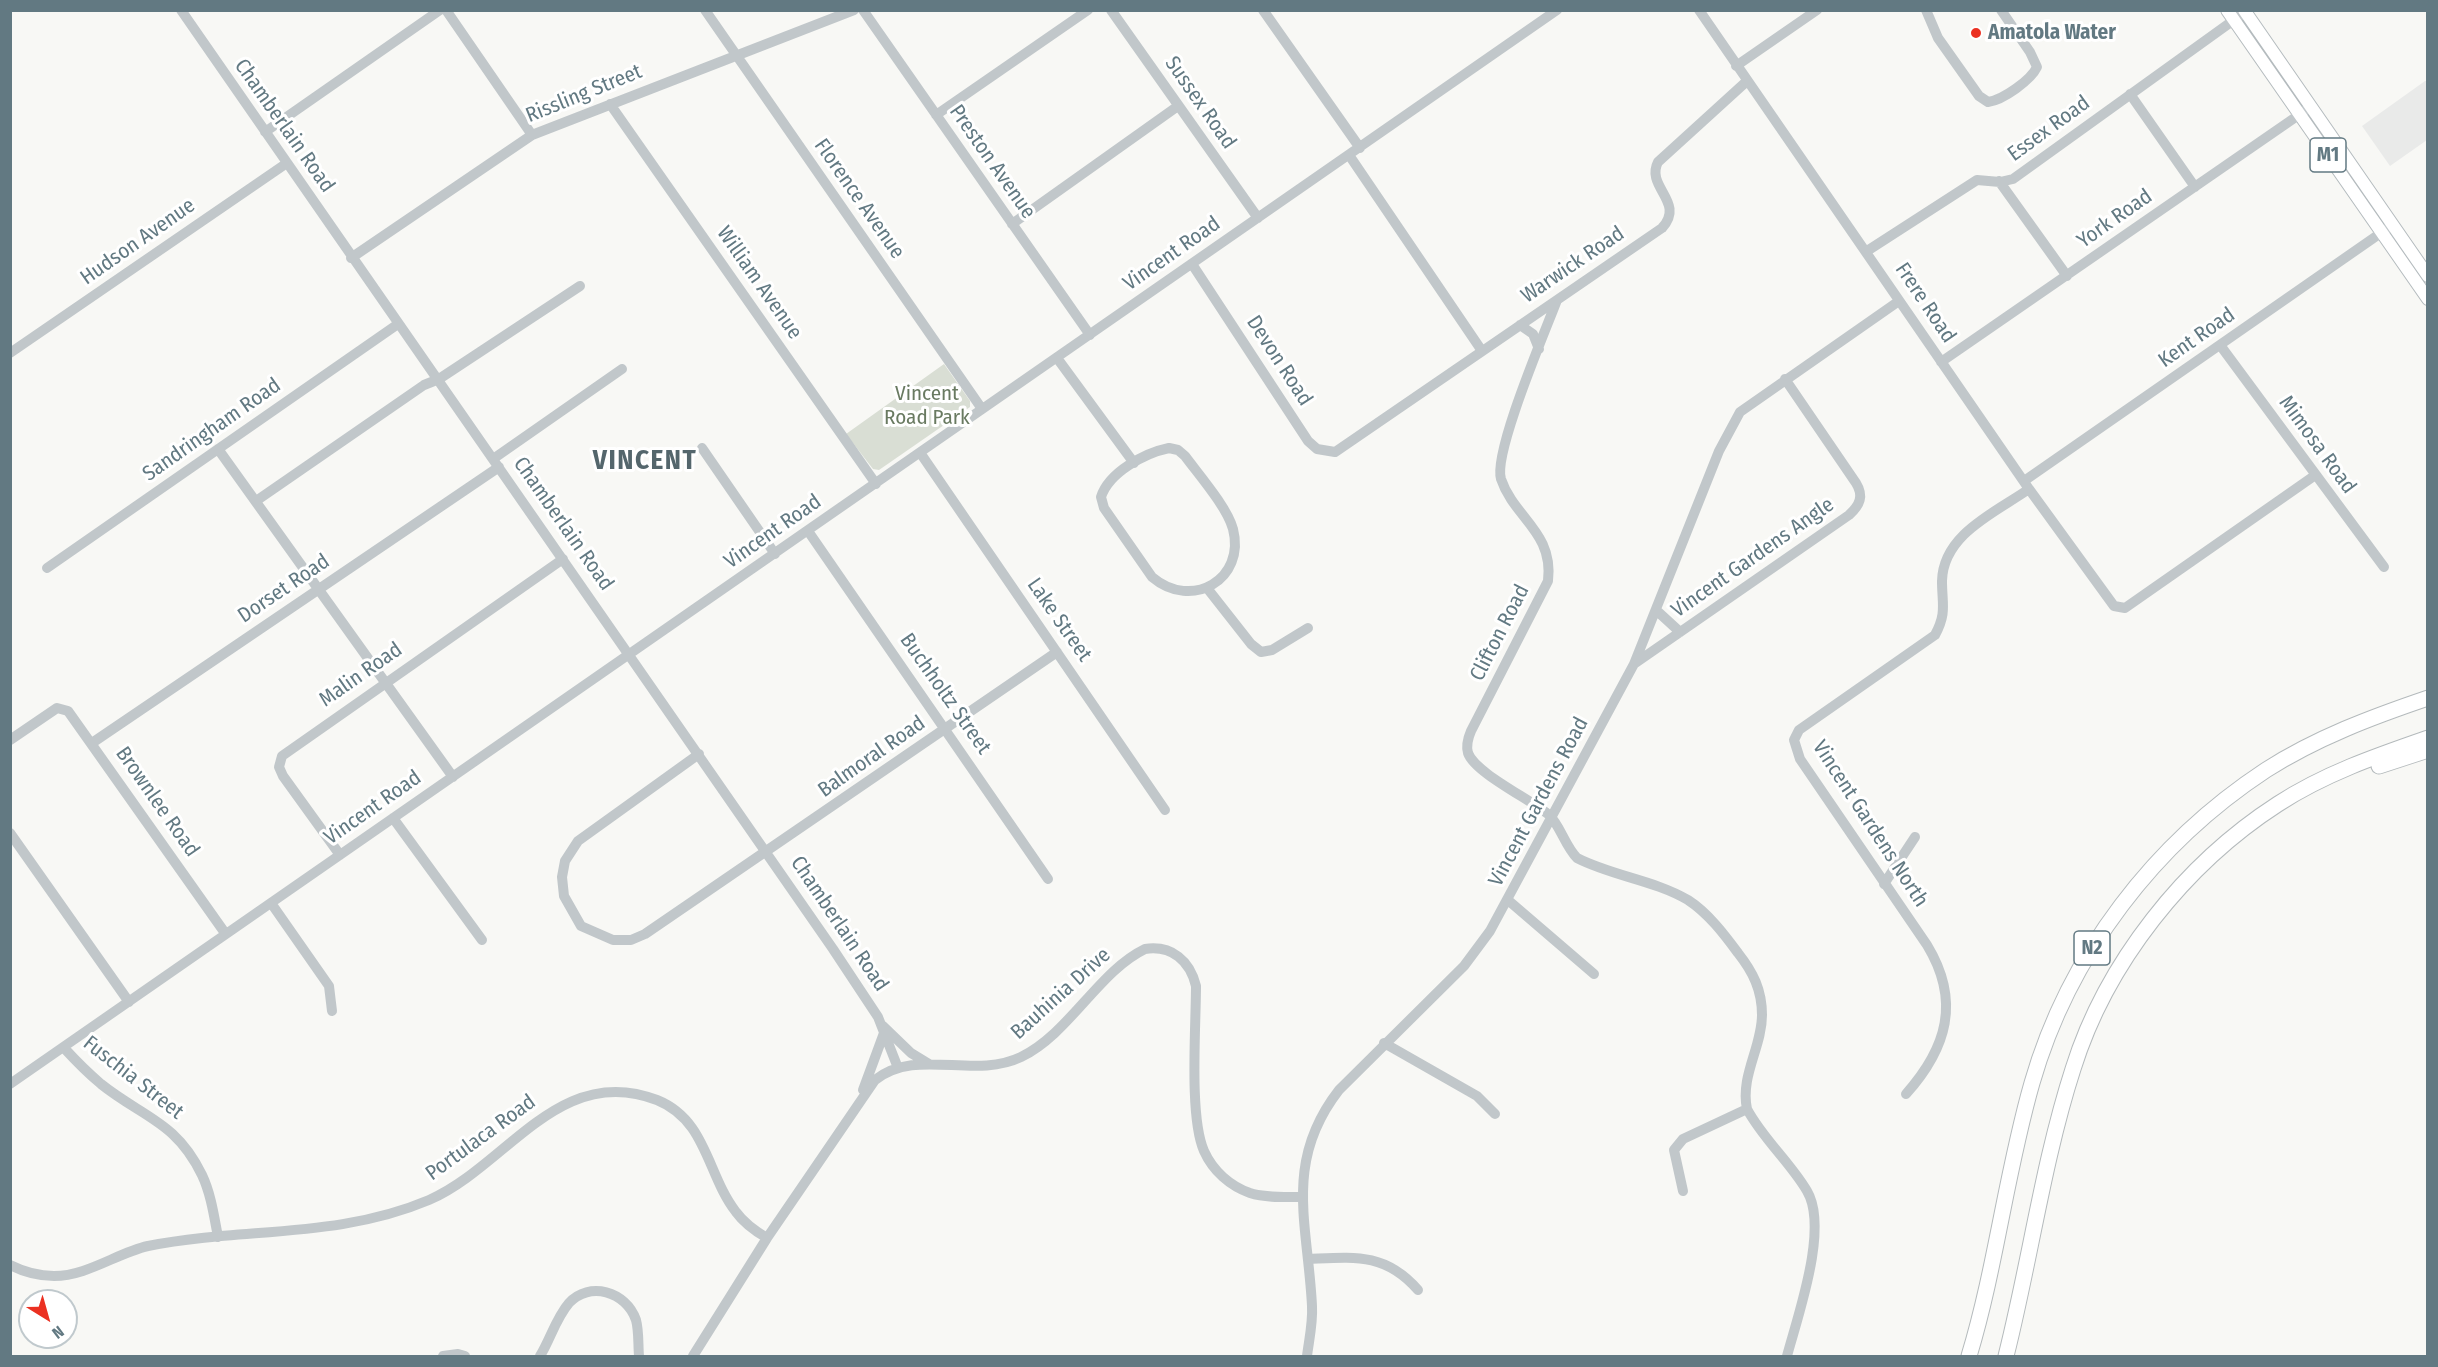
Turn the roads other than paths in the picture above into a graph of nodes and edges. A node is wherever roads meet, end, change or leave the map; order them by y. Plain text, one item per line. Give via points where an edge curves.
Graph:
1 (181, 10) edge
2 (440, 10) edge
3 (446, 10) edge
4 (705, 10) edge
5 (854, 10) edge
6 (863, 10) edge
7 (1088, 10) edge
8 (1111, 10) edge
9 (1263, 10) edge
10 (1557, 10) edge
11 (1699, 10) edge
12 (1817, 10) edge
13 (1926, 10) edge
14 (2001, 10) edge
15 (2244, 11) edge
16 (2231, 15) edge
17 (737, 57) junction
18 (1736, 66) junction
19 (1747, 81) junction
20 (2130, 94) junction
21 (610, 104) junction
22 (1178, 106) junction
23 (2305, 111) junction
24 (936, 115) junction
25 (265, 132) junction
26 (532, 135) junction
27 (1360, 148) junction
28 (1349, 155) junction
29 (287, 163) junction
30 (1999, 181) junction
31 (2195, 187) junction
32 (1258, 218) junction
33 (1012, 224) junction
34 (2387, 229) junction
35 (1867, 251) junction
36 (351, 258) junction
37 (1192, 264) junction
38 (2067, 276) junction
39 (2427, 276) edge
40 (580, 286) dead end
41 (2427, 299) edge
42 (1557, 300) junction
43 (1899, 301) junction
44 (398, 324) junction
45 (1520, 325) junction
46 (1090, 335) junction
47 (2220, 345) junction
48 (1539, 349) junction
49 (1482, 351) junction
50 (10, 353) edge
51 (1058, 358) junction
52 (1941, 362) junction
53 (622, 369) dead end
54 (1785, 379) junction
55 (439, 380) junction
56 (982, 409) junction
57 (1348, 445) joint
58 (702, 448) dead end
59 (218, 449) junction
60 (921, 454) junction
61 (496, 463) junction
62 (1134, 463) junction
63 (2314, 476) junction
64 (876, 484) junction
65 (2026, 485) junction
66 (256, 501) junction
67 (808, 531) junction
68 (775, 554) junction
69 (562, 559) junction
70 (2384, 567) dead end
71 (47, 568) dead end
72 (1207, 588) junction
73 (317, 591) junction
74 (1656, 610) junction
75 (1308, 628) dead end
76 (1680, 632) junction
77 (1058, 652) junction
78 (629, 654) junction
79 (1634, 664) junction
80 (383, 683) junction
81 (2427, 698) edge
82 (946, 729) junction
83 (2427, 738) edge
84 (10, 740) edge
85 (92, 743) junction
86 (2427, 750) edge
87 (699, 754) junction
88 (453, 777) junction
89 (2277, 805) junction
90 (1165, 810) dead end
91 (1552, 817) junction
92 (393, 818) junction
93 (10, 833) edge
94 (1916, 837) dead end
95 (767, 853) junction
96 (340, 855) junction
97 (1048, 879) dead end
98 (1884, 884) junction
99 (1509, 901) junction
100 (271, 903) junction
101 (225, 933) junction
102 (482, 940) dead end
103 (1594, 974) dead end
104 (129, 1002) junction
105 (332, 1011) dead end
106 (883, 1029) junction
107 (1384, 1043) junction
108 (64, 1049) junction
109 (930, 1064) junction
110 (898, 1068) junction
111 (10, 1084) edge
112 (1906, 1094) dead end
113 (861, 1099) junction
114 (1747, 1109) junction
115 (1495, 1114) dead end
116 (1683, 1191) dead end
117 (1301, 1197) junction
118 (218, 1237) junction
119 (767, 1238) junction
120 (1308, 1259) junction
121 (10, 1265) edge
122 (1418, 1290) dead end
123 (443, 1356) edge
124 (465, 1356) edge
125 (540, 1356) edge
126 (639, 1356) edge
127 (693, 1356) edge
128 (1307, 1356) edge
129 (1787, 1356) edge
130 (1969, 1356) edge
131 (2006, 1356) edge

1 - 25 street, Chamberlain Road
2 - 25 street
3 - 26 street
4 - 17 street, Florence Avenue
5 - 17 street, Rissling Street
6 - 24 street, Preston Avenue
7 - 24 street
8 - 22 street, Sussex Road
9 - 27 street
10 - 27 street, Vincent Road
11 - 18 street, Frere Road
12 - 18 street
13 - 14 street via 1938,38 1979,96 1988,102 2030,76 2037,67
15 - 16 street, Essex Road
15 - 23 main road, M1
16 - 20 street, Essex Road
16 - 23 main road, M1
17 - 21 street, Rissling Street
17 - 56 street, Florence Avenue
18 - 19 street, Frere Road
19 - 35 street, Frere Road
19 - 42 street, Warwick Road via 1658,162 1655,176 1670,209 1667,222
20 - 30 street, Essex Road via 2013,179
20 - 31 street
21 - 26 street, Rissling Street
21 - 64 street, William Avenue
22 - 32 street, Sussex Road
22 - 33 street
23 - 31 street, York Road
23 - 34 main road, M1
24 - 33 street, Preston Avenue
25 - 29 street, Chamberlain Road
26 - 36 street, Rissling Street
27 - 28 street, Vincent Road
28 - 32 street, Vincent Road
28 - 49 street
29 - 36 street, Chamberlain Road
29 - 50 street, Hudson Avenue
30 - 35 street, Essex Road via 1977,180
30 - 38 street
31 - 38 street, York Road
32 - 37 street, Vincent Road
33 - 46 street, Preston Avenue
34 - 39 main road, M1
34 - 41 main road, M1
34 - 47 street, Kent Road
35 - 43 street, Frere Road
36 - 44 street, Chamberlain Road
37 - 46 street, Vincent Road
37 - 57 street, Devon Road via 1308,441 1327,453
38 - 52 street, York Road
40 - 55 street
42 - 45 street, Warwick Road
42 - 48 street, Clifton Road
43 - 52 street, Frere Road
43 - 54 street, Vincent Gardens Road
44 - 55 street, Chamberlain Road
44 - 59 street, Sandringham Road
45 - 48 street via 1533,334
45 - 49 street, Warwick Road
46 - 51 street, Vincent Road
47 - 63 street, Mimosa Road
47 - 65 street, Kent Road
48 - 91 street, Clifton Road via 1499,468 1502,480 1542,542 1550,567 1548,581 1467,742 1468,752 1480,768
49 - 57 street, Warwick Road
51 - 56 street, Vincent Road
51 - 62 street
52 - 65 street, Frere Road
53 - 61 street, Dorset Road
54 - 74 street, Vincent Gardens Road via 1740,412 1733,424
54 - 76 street, Vincent Gardens Angle via 1856,483 1860,503 1849,515
55 - 61 street, Chamberlain Road
55 - 66 street via 424,385
56 - 60 street, Vincent Road
58 - 68 street
59 - 66 street
59 - 71 street, Sandringham Road
60 - 64 street, Vincent Road
60 - 77 street, Lake Street
61 - 69 street, Chamberlain Road
61 - 73 street, Dorset Road
62 - 72 street via 1104,489 1104,508 1152,577 1163,586 1177,592
62 - 72 street via 1157,451 1178,450 1227,517 1233,528 1234,554 1224,573
63 - 65 street, Frere Road via 2121,609 2114,606
63 - 70 street, Mimosa Road
64 - 67 street, Vincent Road
65 - 98 street, Vincent Gardens North via 1950,549 1942,580 1945,613 1935,635 1796,734 1795,747 1800,759
66 - 73 street
67 - 68 street, Vincent Road
67 - 82 street, Buchholtz Street
68 - 78 street, Vincent Road
69 - 78 street, Chamberlain Road
69 - 80 street, Malin Road
72 - 75 street via 1261,652 1272,650
73 - 80 street
73 - 85 street, Dorset Road
74 - 76 street
74 - 79 street, Vincent Gardens Road
76 - 79 street, Vincent Gardens Angle
77 - 82 street, Balmoral Road
77 - 90 street, Lake Street
78 - 87 street, Chamberlain Road
78 - 88 street, Vincent Road
79 - 91 street, Vincent Gardens Road
80 - 88 street
80 - 96 street, Malin Road via 279,761 283,776
81 - 130 highway, N2 via 2311,745 2267,770 2216,807 2163,855 2116,911 2076,974 2032,1083 1984,1306
82 - 95 street, Balmoral Road
82 - 97 street, Buchholtz Street
83 - 89 highway, N2 via 2353,765
84 - 85 street, Brownlee Road via 57,708 68,711
85 - 101 street, Brownlee Road
86 - 89 highway
87 - 95 street, Chamberlain Road
87 - 95 street, Balmoral Road via 590,831 569,851 562,877 564,896 572,913 581,926 596,935 631,940
88 - 92 street, Vincent Road
89 - 131 highway, N2 via 2192,875 2158,914 2107,988 2090,1021 2061,1107
91 - 99 street, Vincent Gardens Road
91 - 114 street via 1567,849 1577,858 1689,901 1724,934 1743,960 1760,990 1762,1004 1762,1021 1747,1078
92 - 96 street, Vincent Road
92 - 102 street
93 - 104 street
94 - 98 street
95 - 106 street, Chamberlain Road
96 - 100 street, Vincent Road
98 - 112 street, Vincent Gardens North via 1934,957 1945,988 1947,1008 1938,1050
99 - 103 street
99 - 107 street, Vincent Gardens Road via 1471,958
100 - 101 street, Vincent Road
100 - 105 street via 329,986
101 - 104 street, Vincent Road
104 - 108 street, Vincent Road
106 - 109 street
106 - 110 street, Chamberlain Road
106 - 113 street
107 - 115 street via 1477,1096
107 - 117 street, Vincent Gardens Road via 1339,1090 1324,1112 1309,1144
108 - 111 street, Vincent Road
108 - 118 street, Fuschia Street via 102,1084 148,1113 175,1136 202,1174
109 - 110 street, Bauhinia Drive
109 - 117 street, Bauhinia Drive via 989,1066 1022,1056 1051,1035 1137,952 1153,948 1171,951 1188,964 1196,986 1197,1117 1208,1160 1226,1180 1252,1194
110 - 113 street, Bauhinia Drive via 875,1080
113 - 119 street, Bauhinia Drive
114 - 116 street via 1675,1146
114 - 129 street via 1800,1180 1816,1211 1808,1274
117 - 120 street, Vincent Gardens Road
118 - 119 street, Portulaca Road via 330,1228 399,1211 450,1189 569,1100 610,1092 656,1100 686,1118 735,1211
118 - 121 street, Portulaca Road via 149,1246 71,1274 36,1274
119 - 127 street, Bauhinia Drive
120 - 122 street via 1354,1257 1379,1261 1402,1273
120 - 128 street, Vincent Gardens Road via 1312,1308
123 - 124 street
125 - 126 street via 567,1305 593,1290 614,1295 632,1311 638,1328

